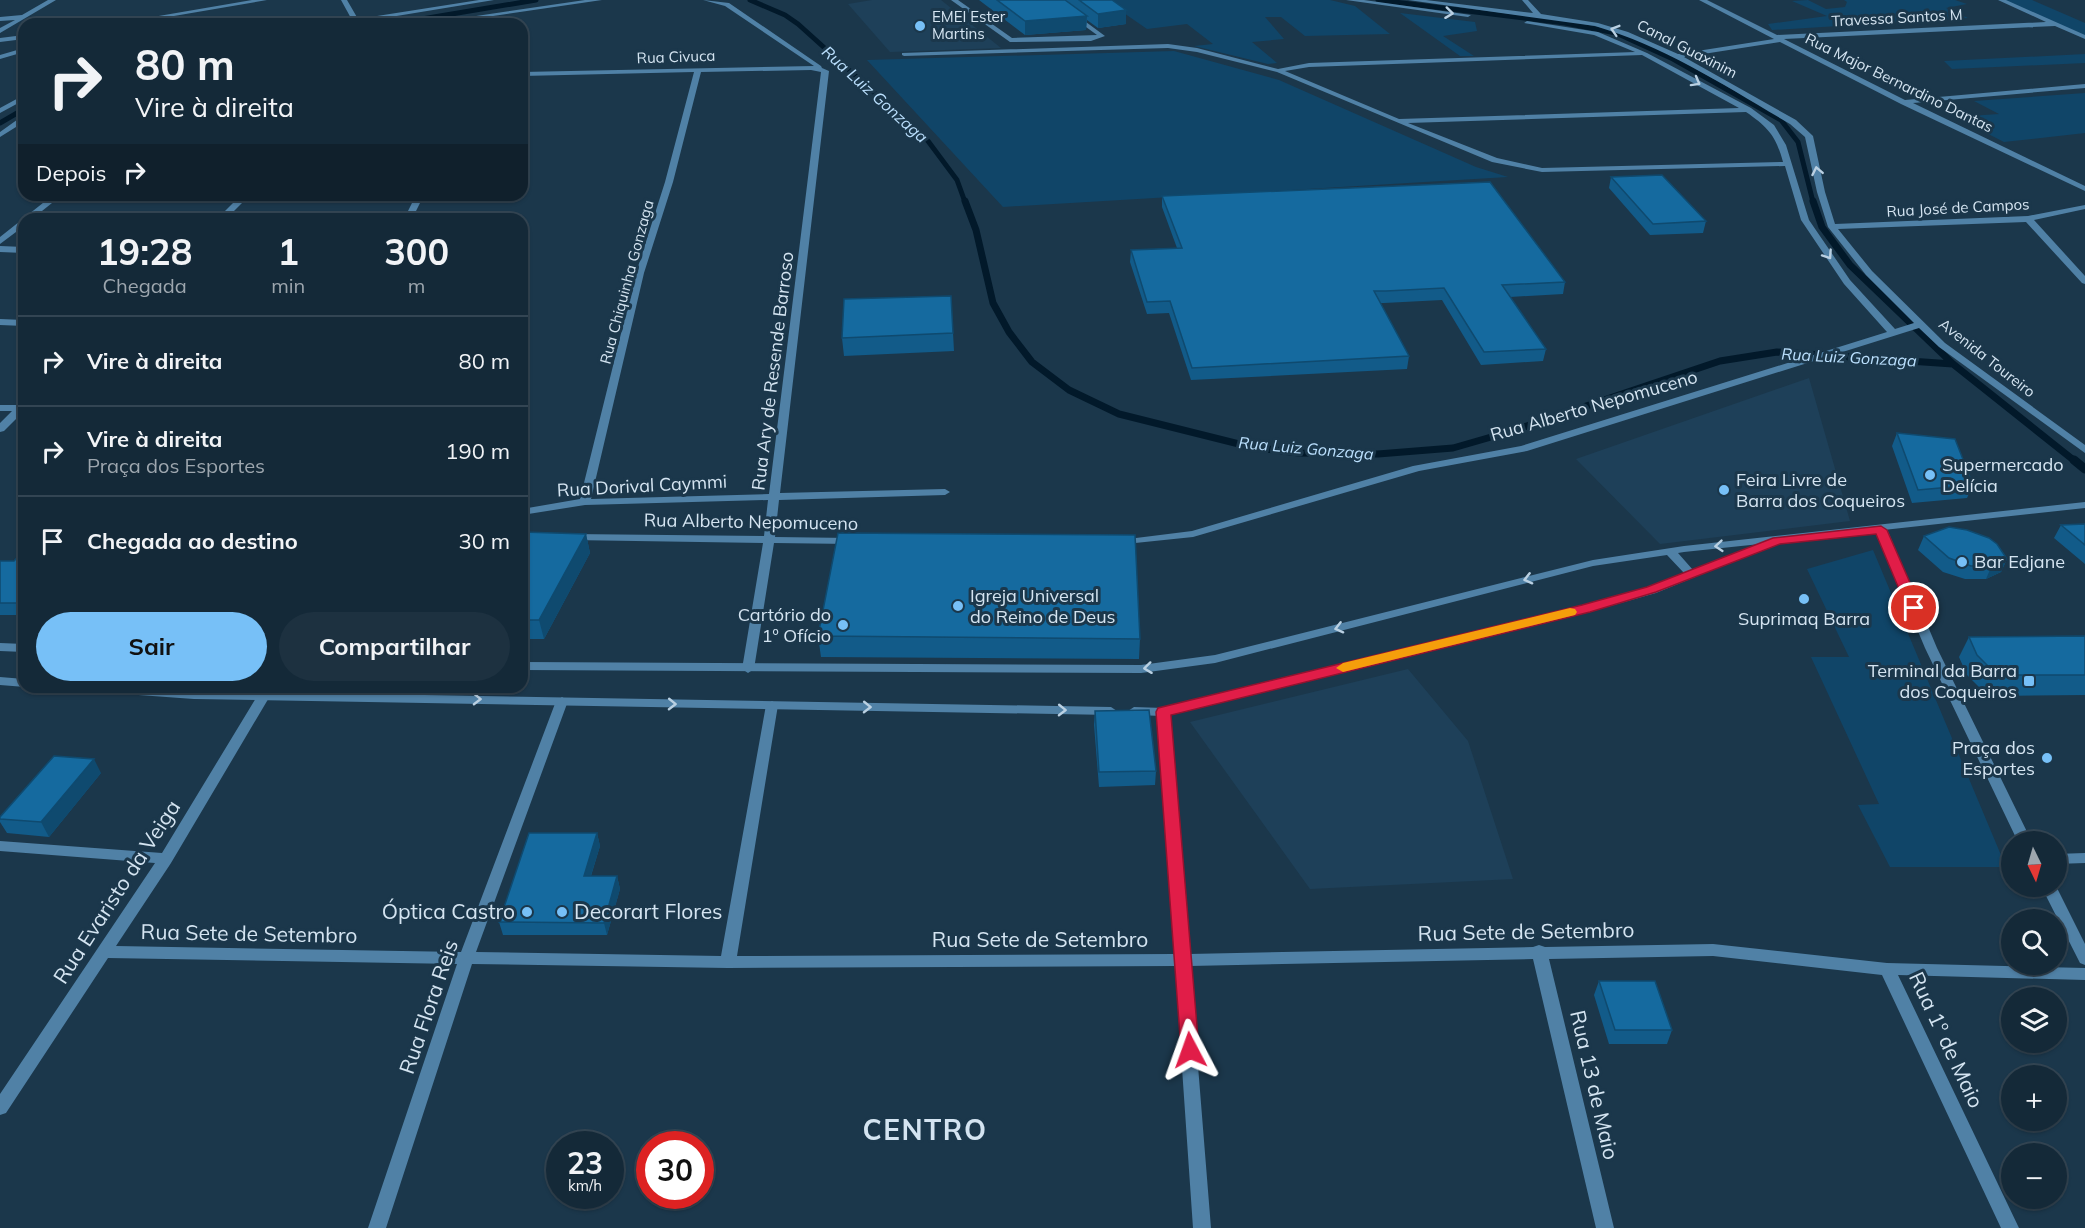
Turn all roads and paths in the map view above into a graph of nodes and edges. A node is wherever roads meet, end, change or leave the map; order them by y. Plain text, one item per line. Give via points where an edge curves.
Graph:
1 (52, 0) edge
2 (264, 0) edge
3 (344, 0) edge
4 (452, 0) edge
5 (491, 0) edge
6 (599, 0) edge
7 (706, 0) edge
8 (954, 0) edge
9 (1052, 0) edge
10 (1349, 0) edge
11 (1411, 0) edge
12 (1525, 0) edge
13 (1702, 0) edge
14 (2001, 0) edge
15 (447, 7) junction
16 (1538, 15) junction
17 (22, 17) joint
18 (152, 18) edge
19 (354, 18) edge
20 (385, 18) edge
21 (488, 18) edge
22 (0, 19) edge
23 (18, 20) edge
24 (2055, 24) junction
25 (0, 31) edge
26 (1102, 36) junction
27 (2085, 37) edge
28 (18, 38) edge
29 (1778, 39) junction
30 (0, 40) edge
31 (1010, 40) junction
32 (1117, 46) junction
33 (1016, 50) junction
34 (18, 52) edge
35 (904, 54) dead end
36 (1646, 54) junction
37 (1676, 56) junction
38 (0, 57) edge
39 (698, 70) junction
40 (1279, 71) junction
41 (528, 74) edge
42 (826, 74) junction
43 (2085, 86) edge
44 (18, 100) edge
45 (1904, 102) junction
46 (1748, 110) junction
47 (0, 111) edge
48 (1398, 121) junction
49 (18, 123) edge
50 (0, 135) edge
51 (1788, 164) junction
52 (2085, 189) edge
53 (50, 201) edge
54 (240, 201) edge
55 (2085, 207) edge
56 (35, 213) edge
57 (227, 213) edge
58 (2028, 219) junction
59 (18, 226) edge
60 (1832, 227) junction
61 (0, 241) edge
62 (0, 249) edge
63 (18, 250) edge
64 (2085, 281) edge
65 (0, 322) edge
66 (18, 323) edge
67 (1921, 324) junction
68 (1893, 333) junction
69 (18, 407) edge
70 (0, 408) edge
71 (18, 411) edge
72 (0, 429) edge
73 (2085, 450) edge
74 (945, 492) dead end
75 (774, 496) junction
76 (585, 502) junction
77 (2085, 505) edge
78 (528, 511) edge
79 (1881, 530) junction
80 (560, 536) edge
81 (769, 539) junction
82 (864, 541) edge
83 (1778, 541) junction
84 (1105, 545) edge
85 (1669, 551) junction
86 (1692, 575) junction
87 (0, 647) edge
88 (18, 648) edge
89 (528, 666) edge
90 (748, 669) junction
91 (0, 681) edge
92 (18, 682) edge
93 (166, 693) edge
94 (264, 696) junction
95 (562, 701) junction
96 (772, 705) junction
97 (1163, 712) junction
98 (2020, 831) edge
99 (0, 846) edge
100 (2085, 858) edge
101 (166, 859) junction
102 (2067, 859) edge
103 (2054, 897) edge
104 (1539, 951) junction
105 (103, 952) junction
106 (466, 959) junction
107 (2085, 959) edge
108 (1184, 960) junction
109 (728, 962) junction
110 (1887, 969) junction
111 (2085, 974) edge
112 (0, 1108) edge
113 (378, 1228) edge
114 (1202, 1228) edge
115 (1605, 1228) edge
116 (2010, 1228) edge

1 - 17 street
2 - 18 street
3 - 19 street
4 - 15 street
5 - 15 street
6 - 21 street
7 - 42 street via 727,4
8 - 31 street
9 - 26 street
10 -> 36 street via 1596,33
11 - 16 street, Canal Guaxinim
12 - 16 street
13 - 29 street, Rua Major Bernardino Dantas
14 - 24 street
15 - 20 street
37 -> 16 street, Canal Guaxinim via 1596,24
17 - 22 street
23 - 25 street
24 - 27 street
24 - 29 street, Travessa Santos M
26 - 31 street
26 - 32 street
28 - 30 street
29 - 37 street, Travessa Santos M
29 - 45 street, Rua Major Bernardino Dantas
31 - 33 street
32 - 33 street
32 - 40 street via 1197,50
33 - 35 street
34 - 38 street
36 - 40 street via 1309,65
36 -> 46 street
60 -> 37 street, Canal Guaxinim via 1809,136 1793,122
39 - 41 street, Rua Civuca
39 - 42 street, Rua Civuca via 811,68
39 - 76 street, Rua Chiquinha Gonzaga via 640,273
40 - 48 street
42 - 75 street, Rua Ary de Resende Barroso
43 - 45 street
44 - 47 street
45 - 52 street, Rua Major Bernardino Dantas
46 - 48 street
46 - 51 street via 1772,128
48 - 51 street via 1495,160 1542,170
49 - 50 street
51 -> 68 street via 1805,220 1847,282
53 - 56 street
54 - 57 street
55 - 58 street, Rua José de Campos
58 - 60 street, Rua José de Campos
58 - 64 street
59 - 61 street
60 - 67 street, Avenida Toureiro via 1869,273
62 - 63 street
65 - 66 street
67 - 68 street, Rua Alberto Nepomuceno
67 - 73 street, Avenida Toureiro via 1942,345
68 - 84 street, Rua Alberto Nepomuceno via 1523,449 1417,468 1193,534
69 - 70 street
71 - 72 street
74 - 75 street, Rua Dorival Caymmi
75 - 76 street, Rua Dorival Caymmi
75 - 81 street, Rua Ary de Resende Barroso
76 - 78 street, Rua Dorival Caymmi
77 - 79 street
79 - 83 street
79 - 98 street via 1931,648
80 - 81 street, Rua Alberto Nepomuceno
81 - 82 street, Rua Alberto Nepomuceno
81 - 90 street, Rua Ary de Resende Barroso
83 -> 85 street
83 - 86 street
85 - 86 street
85 -> 90 street via 1593,563 1215,659 1151,668
86 - 97 street via 1585,609
87 - 88 street
89 - 90 street
91 - 92 street
93 - 94 street
94 -> 95 street
94 - 101 street, Rua Evaristo da Veiga
95 -> 96 street
95 - 106 street, Rua Flora Reis
96 -> 97 street
96 - 109 street
97 - 108 street
99 - 101 street
100 - 102 street
101 - 105 street, Rua Evaristo da Veiga
103 - 107 street
104 - 108 street, Rua Sete de Setembro
104 - 110 street, Rua Sete de Setembro via 1713,950
104 - 115 street, Rua 13 de Maio
105 - 106 street, Rua Sete de Setembro
105 - 112 street, Rua Evaristo da Veiga
106 - 109 street, Rua Sete de Setembro
106 - 113 street, Rua Flora Reis
108 - 109 street, Rua Sete de Setembro
108 - 114 street
110 - 111 street, Rua Sete de Setembro
110 - 116 street, Rua 1º de Maio

